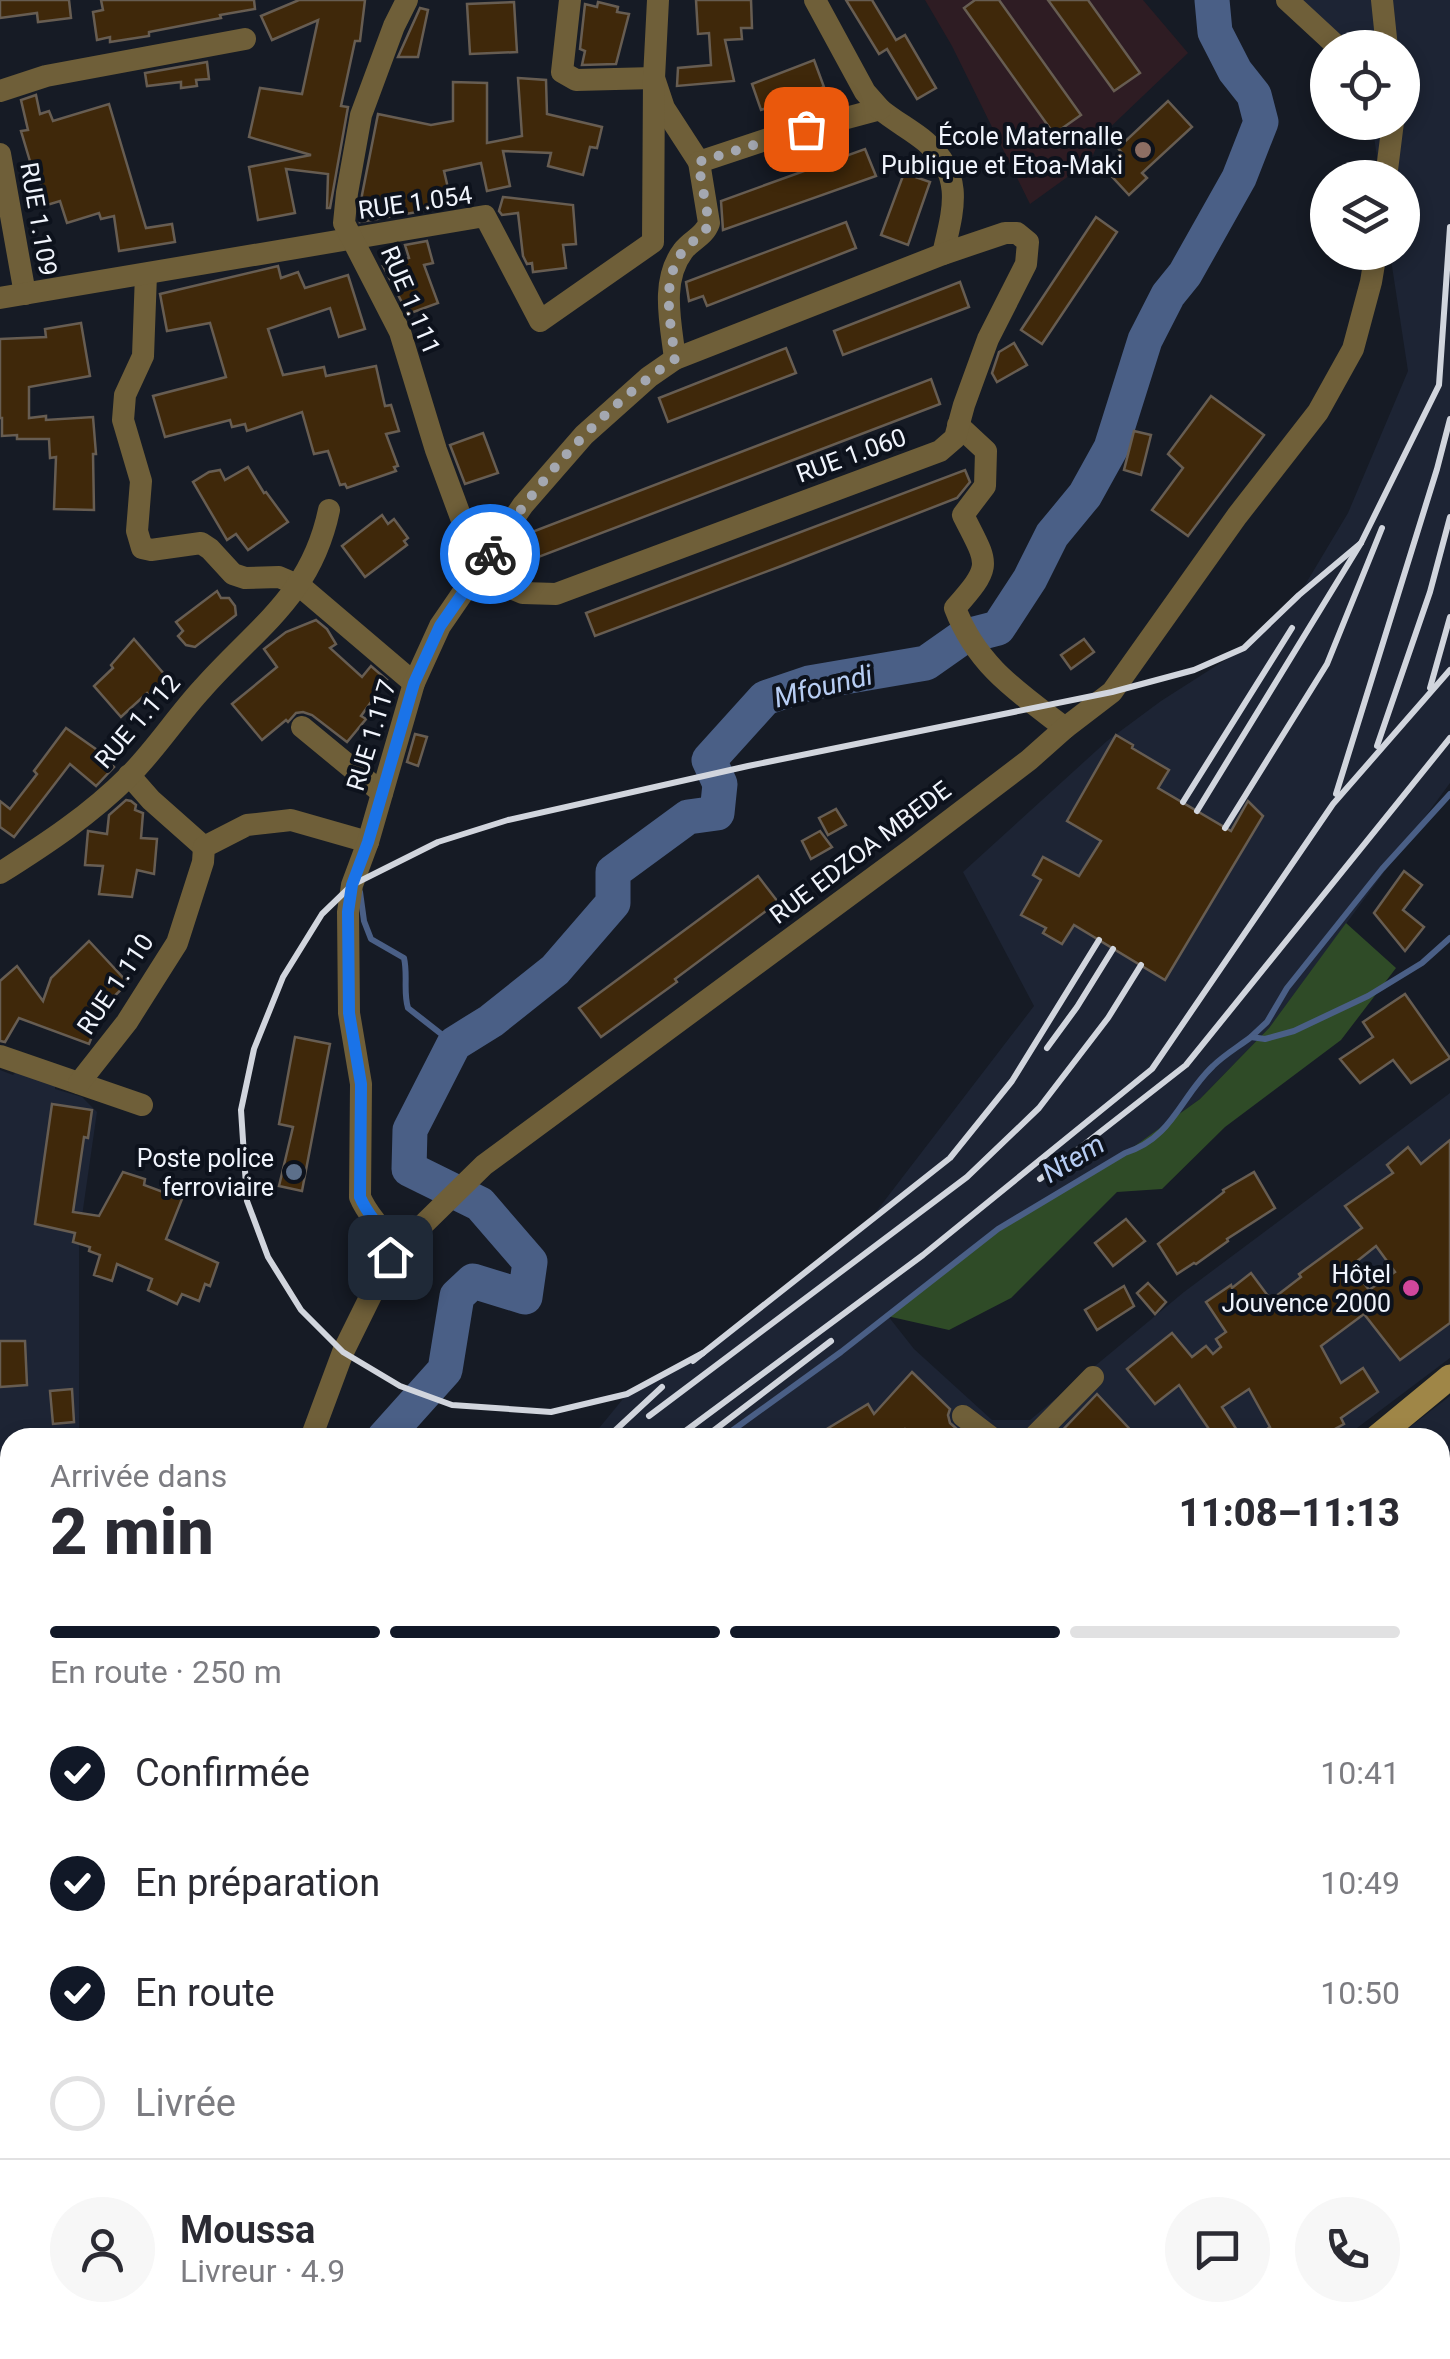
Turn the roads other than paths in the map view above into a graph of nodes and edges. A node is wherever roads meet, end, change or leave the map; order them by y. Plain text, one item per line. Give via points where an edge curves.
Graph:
1 (407, 0) edge
2 (570, 0) edge
3 (658, 0) edge
4 (815, 0) edge
5 (1287, 0) edge
6 (1382, 0) edge
7 (1320, 30) edge
8 (1385, 30) edge
9 (245, 39) dead end
10 (654, 78) junction
11 (0, 92) edge
12 (880, 108) junction
13 (0, 154) edge
14 (698, 162) junction
15 (354, 238) junction
16 (943, 254) junction
17 (1373, 270) edge
18 (146, 274) junction
19 (25, 294) junction
20 (0, 298) edge
21 (675, 359) junction
22 (958, 425) junction
23 (330, 510) dead end
24 (485, 562) junction
25 (300, 586) junction
26 (414, 683) junction
27 (302, 727) dead end
28 (1065, 728) junction
29 (130, 776) junction
30 (382, 793) junction
31 (368, 842) junction
32 (204, 846) junction
33 (0, 873) edge
34 (0, 1056) edge
35 (79, 1084) junction
36 (142, 1105) dead end
37 (390, 1257) junction
38 (1093, 1377) dead end
39 (1450, 1377) edge
40 (963, 1416) dead end
41 (315, 1428) edge
42 (979, 1428) edge
43 (1042, 1428) edge
44 (1388, 1428) edge

1 - 15 street, RUE 1.111 via 361,115 344,224
2 - 10 street via 562,72 576,80
3 - 10 street
4 - 12 street
5 - 7 street
6 - 8 street
9 - 11 street via 46,76
10 - 14 street via 664,108
10 - 15 street, RUE 1.054 via 653,242 540,321 484,216
12 - 14 street
12 - 16 street via 925,141 952,178
13 - 19 street, RUE 1.109
14 - 21 street via 709,223 673,268 668,291
15 - 18 street, RUE 1.054
15 - 24 street, RUE 1.111 via 400,332 467,534
16 - 21 street, RUE 1.117
16 - 22 street, RUE 1.060 via 1005,233 1028,242 1026,264 988,339
17 - 28 street, RUE EDZOA MBEDE via 1353,350 1318,412 1112,692
18 - 19 street, RUE 1.054
18 - 25 street via 143,356 123,420 141,481 142,548 201,543 233,574
19 - 20 street, RUE 1.054
21 - 24 street, RUE 1.117 via 584,436 523,504
22 - 24 street, RUE 1.060 via 940,451 556,594 499,583
22 - 28 street via 986,451 985,486 963,515 981,548 981,577 955,608 1000,678
23 - 25 street, RUE 1.112
24 - 26 street, RUE 1.117 via 440,626
25 - 26 street
25 - 29 street, RUE 1.112
26 - 30 street, RUE 1.117
27 - 30 street
28 - 37 street, RUE EDZOA MBEDE via 484,1166
29 - 32 street
29 - 33 street, RUE 1.112 via 62,834
30 - 31 street, RUE 1.117
31 - 32 street via 291,820 247,825
31 - 37 street, RUE 1.117 via 348,912 349,1013 361,1084 360,1197 388,1241
32 - 35 street, RUE 1.110 via 177,942
34 - 35 street
35 - 36 street
37 - 41 street, RUE EDZOA MBEDE
38 - 43 street
39 - 44 main road
40 - 42 street

